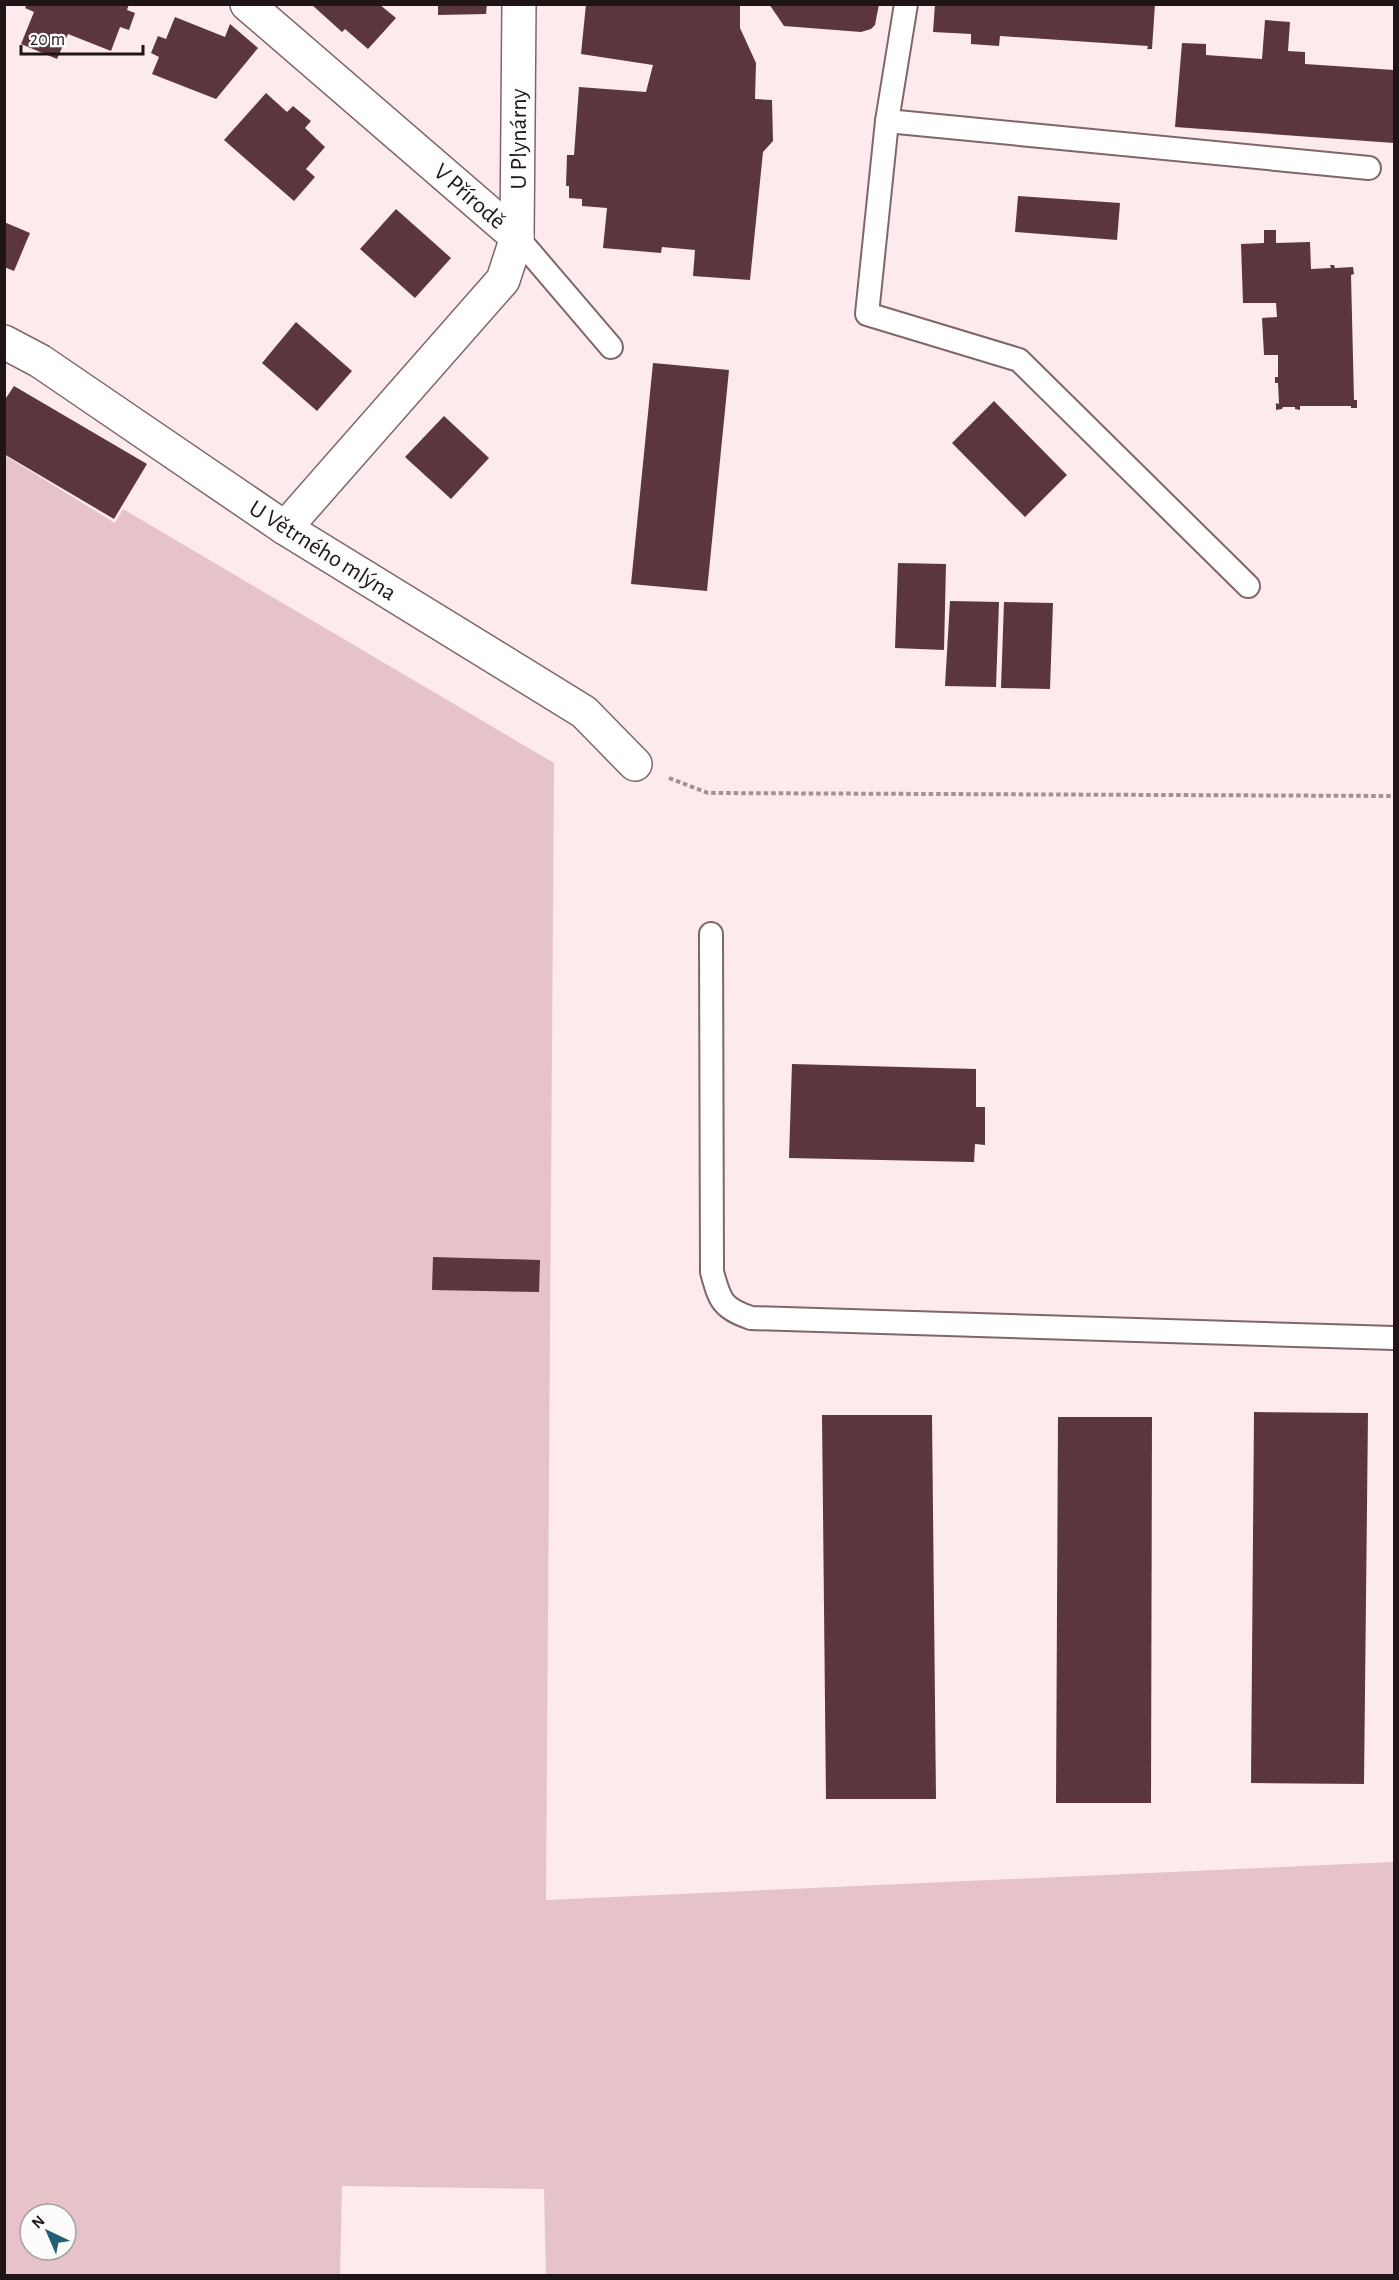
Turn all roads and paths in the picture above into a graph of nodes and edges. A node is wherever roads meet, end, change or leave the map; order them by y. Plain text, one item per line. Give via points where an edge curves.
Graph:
1 (248, 4) edge
2 (519, 4) edge
3 (906, 4) edge
4 (888, 121) junction
5 (1369, 168) dead end
6 (517, 237) junction
7 (4, 342) edge
8 (611, 347) dead end
9 (285, 528) junction
10 (1248, 586) dead end
11 (635, 764) joint
12 (1395, 796) edge
13 (711, 934) dead end
14 (1395, 1338) edge

1 - 6 street, V Přírodě
2 - 6 street, U Plynárny
3 - 4 lane
4 - 5 lane
4 - 10 lane via 867,314 1019,360
6 - 8 lane
6 - 9 street, V Přírodě via 503,280
7 - 9 street, U Větrného mlýna via 40,361
9 - 11 street, U Větrného mlýna via 584,712
11 - 12 path via 708,793
13 - 14 lane via 712,1272 718,1295 732,1311 751,1318

